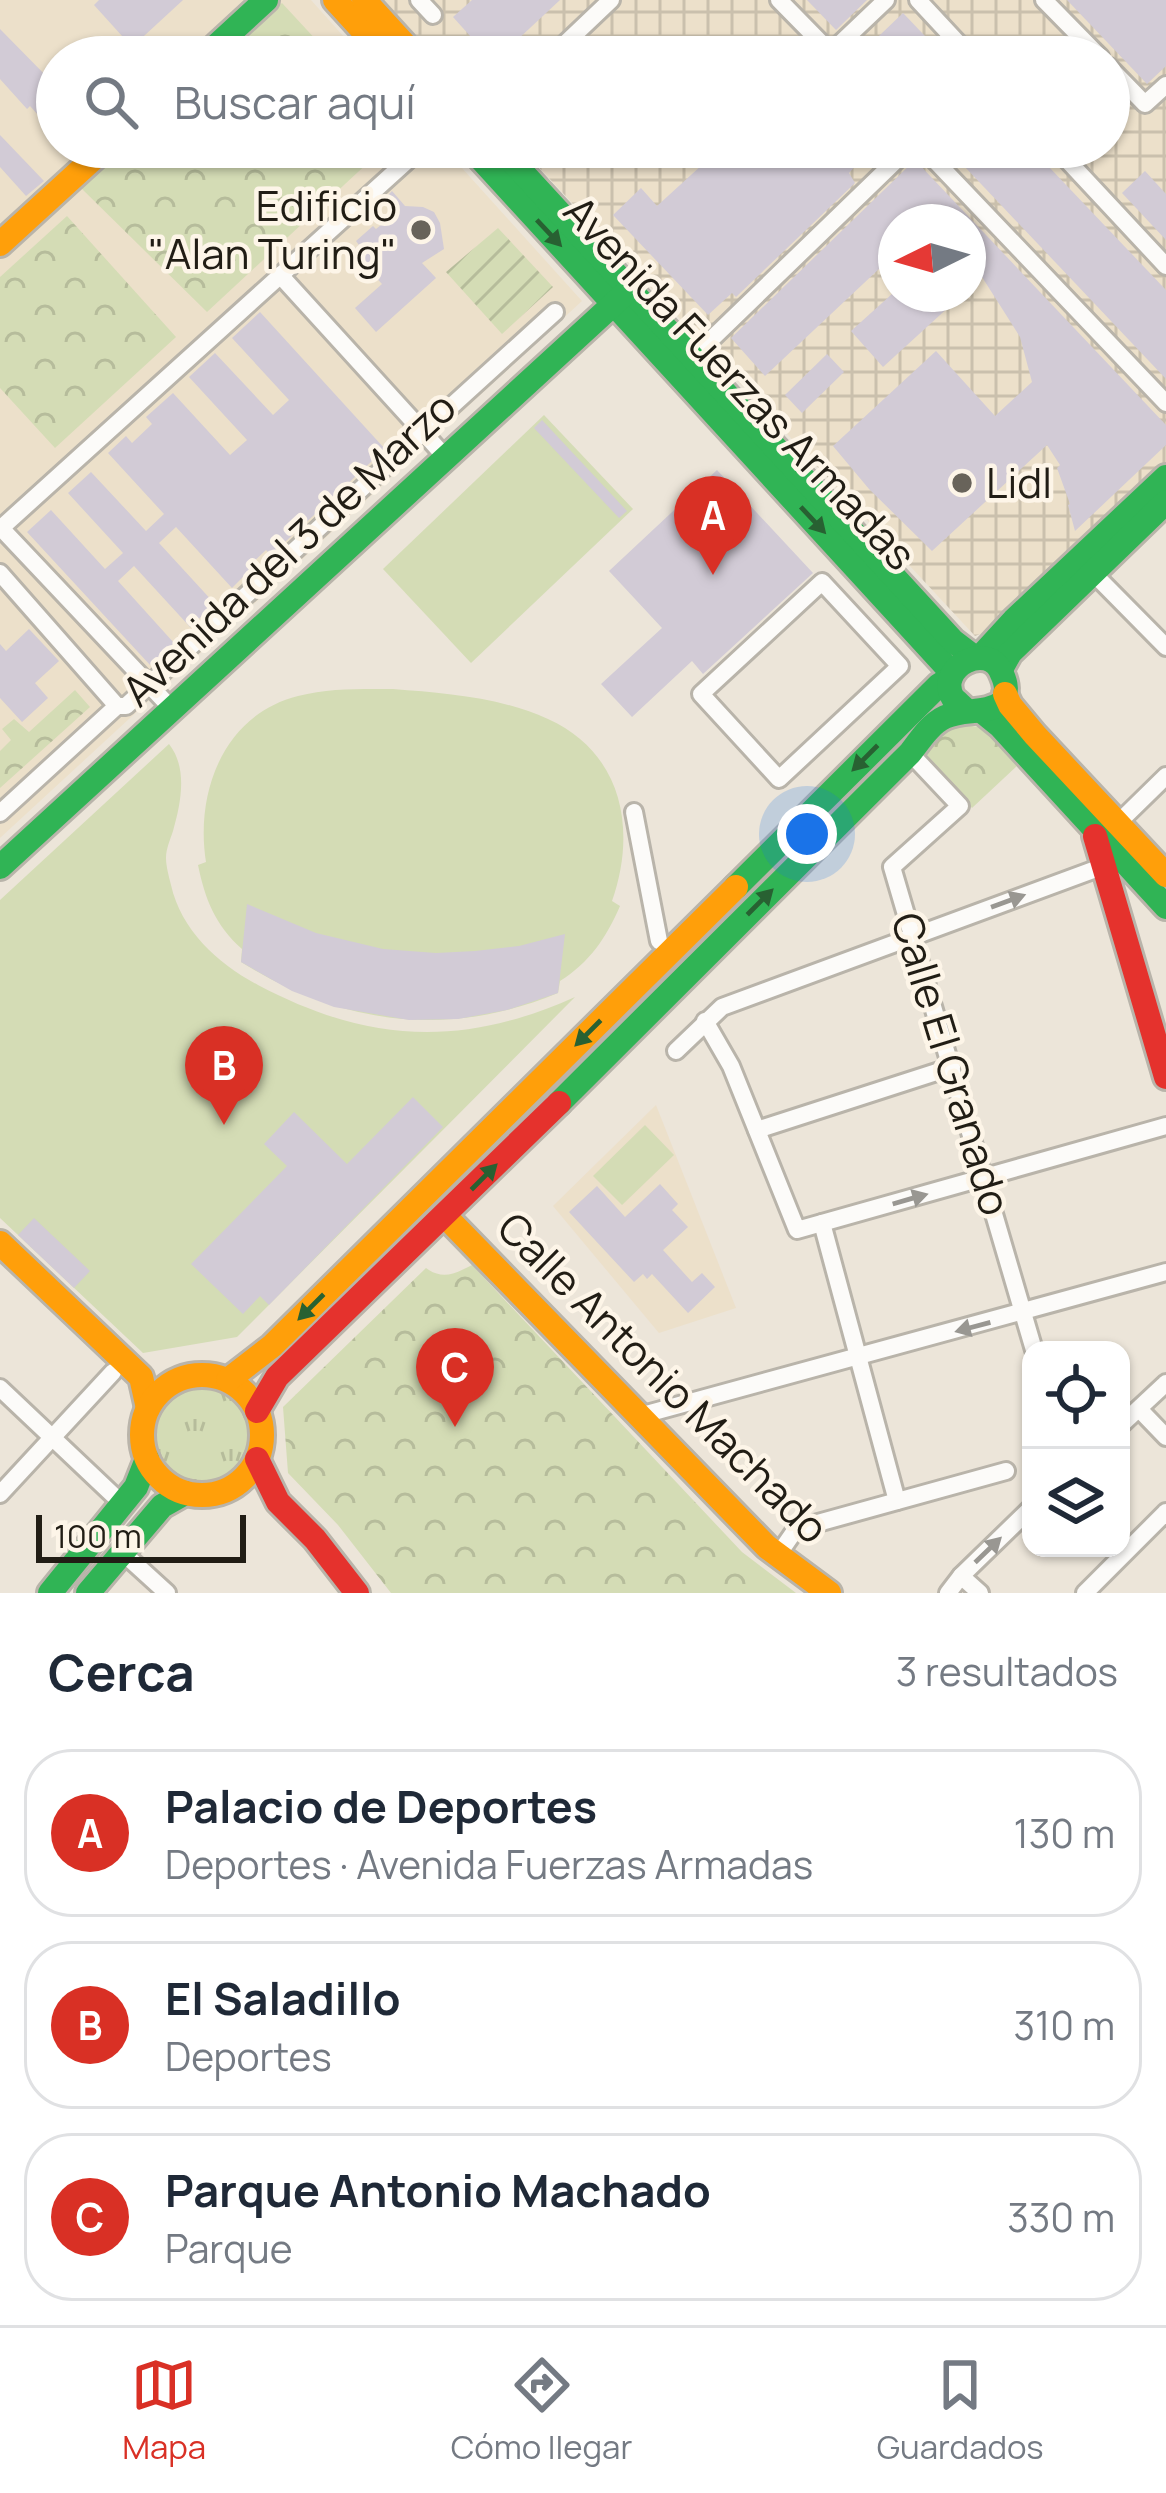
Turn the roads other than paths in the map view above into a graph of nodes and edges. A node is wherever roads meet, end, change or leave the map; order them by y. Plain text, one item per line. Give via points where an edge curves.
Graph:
1 (266, 0) edge
2 (335, 0) edge
3 (419, 0) edge
4 (610, 0) edge
5 (779, 0) edge
6 (886, 0) edge
7 (918, 0) edge
8 (1045, 0) edge
9 (362, 2) edge
10 (433, 15) dead end
11 (227, 36) edge
12 (368, 36) edge
13 (395, 36) edge
14 (573, 36) edge
15 (812, 36) edge
16 (850, 36) edge
17 (951, 36) edge
18 (1080, 36) edge
19 (1166, 85) edge
20 (1130, 89) edge
21 (83, 168) edge
22 (398, 168) edge
23 (491, 168) edge
24 (516, 168) edge
25 (888, 168) edge
26 (942, 168) edge
27 (1075, 168) edge
28 (0, 244) edge
29 (1166, 266) edge
30 (280, 275) junction
31 (622, 296) junction
32 (555, 312) dead end
33 (694, 356) junction
34 (1166, 403) edge
35 (423, 432) junction
36 (446, 458) junction
37 (1166, 477) edge
38 (1166, 502) edge
39 (1, 529) edge
40 (0, 573) edge
41 (1093, 573) junction
42 (1166, 647) edge
43 (990, 669) junction
44 (951, 676) junction
45 (150, 685) junction
46 (700, 694) joint
47 (116, 706) junction
48 (172, 709) junction
49 (975, 712) junction
50 (910, 753) junction
51 (1166, 776) edge
52 (634, 812) dead end
53 (0, 813) edge
54 (1106, 825) junction
55 (1104, 866) junction
56 (0, 867) edge
57 (1163, 892) edge
58 (1117, 908) junction
59 (913, 937) junction
60 (659, 941) dead end
61 (705, 1022) junction
62 (676, 1052) dead end
63 (952, 1066) junction
64 (1166, 1076) edge
65 (1166, 1126) edge
66 (757, 1130) junction
67 (986, 1178) junction
68 (445, 1216) junction
69 (822, 1223) junction
70 (0, 1243) edge
71 (1166, 1272) edge
72 (1024, 1313) junction
73 (1032, 1341) edge
74 (858, 1357) junction
75 (113, 1372) dead end
76 (141, 1378) junction
77 (177, 1380) junction
78 (228, 1380) junction
79 (1166, 1383) edge
80 (0, 1388) edge
81 (148, 1408) junction
82 (1139, 1409) junction
83 (257, 1411) junction
84 (640, 1416) junction
85 (1130, 1417) edge
86 (1166, 1437) edge
87 (52, 1438) junction
88 (257, 1459) junction
89 (147, 1460) junction
90 (1006, 1472) dead end
91 (236, 1485) junction
92 (185, 1493) junction
93 (0, 1494) edge
94 (112, 1496) dead end
95 (897, 1501) junction
96 (278, 1502) junction
97 (1166, 1512) edge
98 (1022, 1517) edge
99 (122, 1552) junction
100 (778, 1555) junction
101 (961, 1576) junction
102 (50, 1593) edge
103 (88, 1593) edge
104 (167, 1593) edge
105 (357, 1593) edge
106 (829, 1593) edge
107 (948, 1593) edge
108 (980, 1593) edge
109 (1085, 1593) edge

1 - 11 street
2 - 12 street
3 - 10 street
4 - 14 street
5 - 15 street
6 - 16 street
7 - 17 street
8 - 18 street
9 - 13 street
19 - 20 street via 1145,104
21 - 28 street
22 - 30 street
23 -> 31 street, Avenida Fuerzas Armadas
24 - 31 street, Avenida Fuerzas Armadas
25 - 33 street
26 - 34 street
27 - 29 street
30 - 35 street
30 - 39 street
31 - 33 street, Avenida Fuerzas Armadas
31 - 36 street, Avenida del 3 de Marzo
31 -> 44 street, Avenida Fuerzas Armadas
32 - 35 street
33 - 43 street, Avenida Fuerzas Armadas via 953,640
35 - 36 street
35 - 45 street
36 - 48 street, Avenida del 3 de Marzo
37 - 43 street via 1014,620
38 - 41 street
39 - 45 street
40 - 47 street
41 - 42 street
41 - 43 street
43 - 44 street via 961,662
43 - 49 street via 994,708
43 - 54 street, Avenida Fuerzas Armadas
44 - 49 street via 952,698
44 -> 78 street via 272,1346
45 - 47 street
45 - 48 street
46 - 46 street via 822,582 900,666 779,779
47 - 53 street
48 - 56 street, Avenida del 3 de Marzo
49 - 50 street via 945,717
49 - 54 street
50 - 59 street, Calle El Granado via 960,806 892,867
68 -> 50 street
51 - 54 street
52 - 60 street
54 - 55 street
54 - 57 street
55 - 58 street
59 -> 55 street
57 - 58 street
58 - 64 street
59 - 61 street via 722,1007
59 - 63 street, Calle El Granado
61 - 62 street
61 - 66 street
63 - 66 street
63 - 67 street, Calle El Granado
65 - 67 street
66 - 69 street via 797,1230
69 -> 67 street
67 - 72 street, Calle El Granado
68 - 83 street via 278,1376
68 - 84 street, Calle Antonio Machado
69 - 74 street
70 - 76 street
71 - 72 street
72 - 73 street, Calle El Granado
72 -> 74 street
74 - 84 street
74 - 95 street
75 - 87 street
76 - 77 street
76 - 81 street
77 - 78 street
77 - 81 street
78 - 83 street
79 - 82 street
80 - 87 street
81 - 89 street
82 - 85 street
82 - 86 street
83 - 88 street
84 - 100 street, Calle Antonio Machado
87 - 93 street
87 - 94 street
88 - 91 street
88 - 96 street
89 - 92 street
89 - 102 street via 136,1487
90 - 95 street
91 - 92 street
91 - 96 street
92 - 99 street via 162,1506
95 - 100 street via 796,1529
96 - 105 street
97 - 109 street
101 -> 98 street
99 - 103 street
99 - 104 street
100 - 106 street, Calle Antonio Machado
101 - 107 street
101 - 108 street

